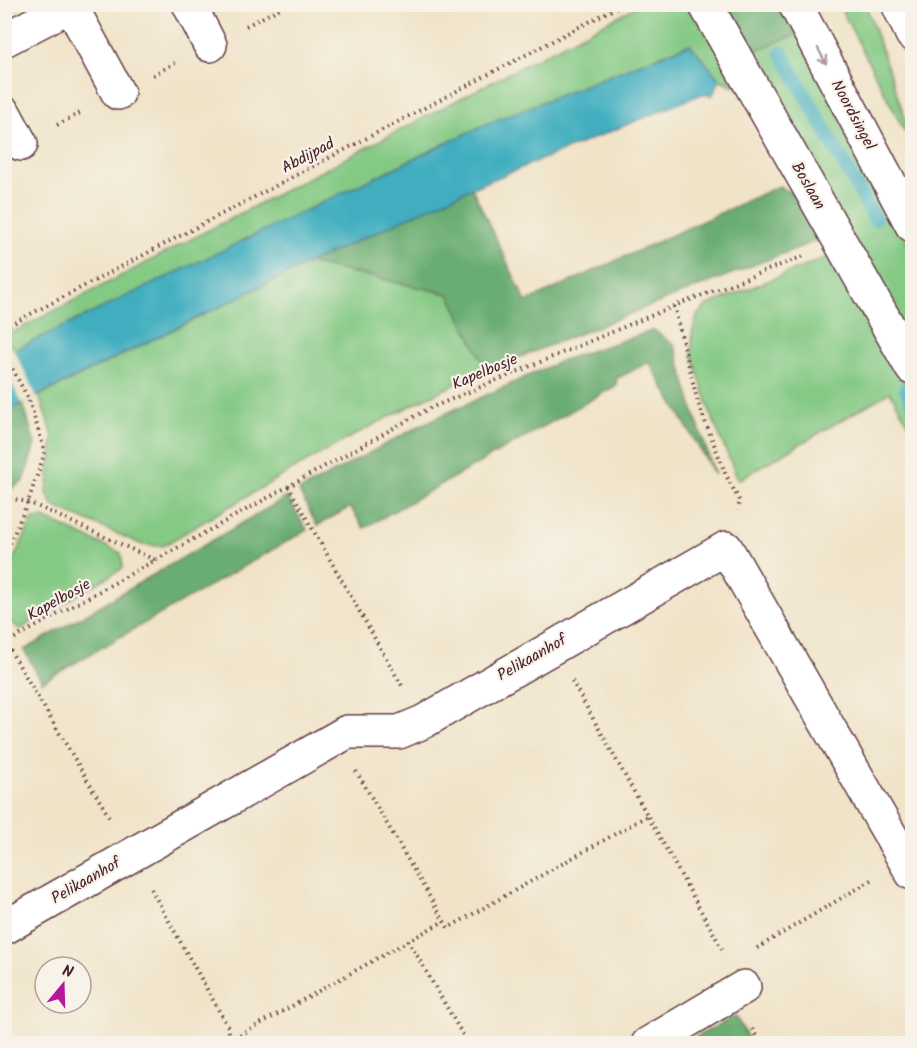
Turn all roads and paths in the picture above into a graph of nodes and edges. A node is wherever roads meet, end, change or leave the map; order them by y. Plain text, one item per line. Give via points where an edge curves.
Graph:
1 (189, 4) edge
2 (623, 4) edge
3 (705, 4) edge
4 (795, 4) edge
5 (898, 4) edge
6 (72, 5) edge
7 (912, 34) edge
8 (4, 40) edge
9 (210, 45) dead end
10 (118, 93) dead end
11 (4, 113) edge
12 (21, 144) dead end
13 (912, 225) edge
14 (840, 243) junction
15 (674, 306) junction
16 (4, 328) edge
17 (4, 353) edge
18 (912, 368) edge
19 (288, 486) junction
20 (4, 497) edge
21 (28, 502) junction
22 (726, 548) junction
23 (4, 557) edge
24 (155, 560) junction
25 (5, 642) edge
26 (553, 646) junction
27 (423, 722) junction
28 (337, 739) junction
29 (647, 816) junction
30 (132, 855) junction
31 (909, 867) edge
32 (444, 921) junction
33 (4, 928) edge
34 (408, 940) junction
35 (737, 975) junction
36 (230, 1042) edge
37 (224, 1044) edge
38 (468, 1044) edge
39 (648, 1044) edge

1 - 9 street
2 - 16 path, Abdijpad
3 - 14 street, Boslaan
4 -> 13 street, Noordsingel
5 - 7 street
6 - 8 street
6 - 10 street
11 - 12 street
14 - 15 path, Kapelbosje
14 - 18 street, Boslaan
15 - 19 path, Kapelbosje via 428,409
15 - 22 path via 698,403 740,502
17 - 21 path via 29,400 45,452
19 - 24 path, Kapelbosje
19 - 27 path
20 - 21 path
21 - 23 path
21 - 24 path
22 - 26 street, Pelikaanhof
22 - 31 street
24 - 25 path, Kapelbosje
25 - 30 path
26 - 27 street, Pelikaanhof
26 - 29 path
27 - 28 street, Pelikaanhof via 399,732 347,732
28 - 30 street, Pelikaanhof
28 - 32 path
29 - 32 path via 448,928
29 - 35 path
30 - 33 street, Pelikaanhof
30 - 36 path via 228,1027
31 - 35 path
32 - 34 path
34 - 36 path
34 - 38 path
35 - 39 street
36 - 37 path

